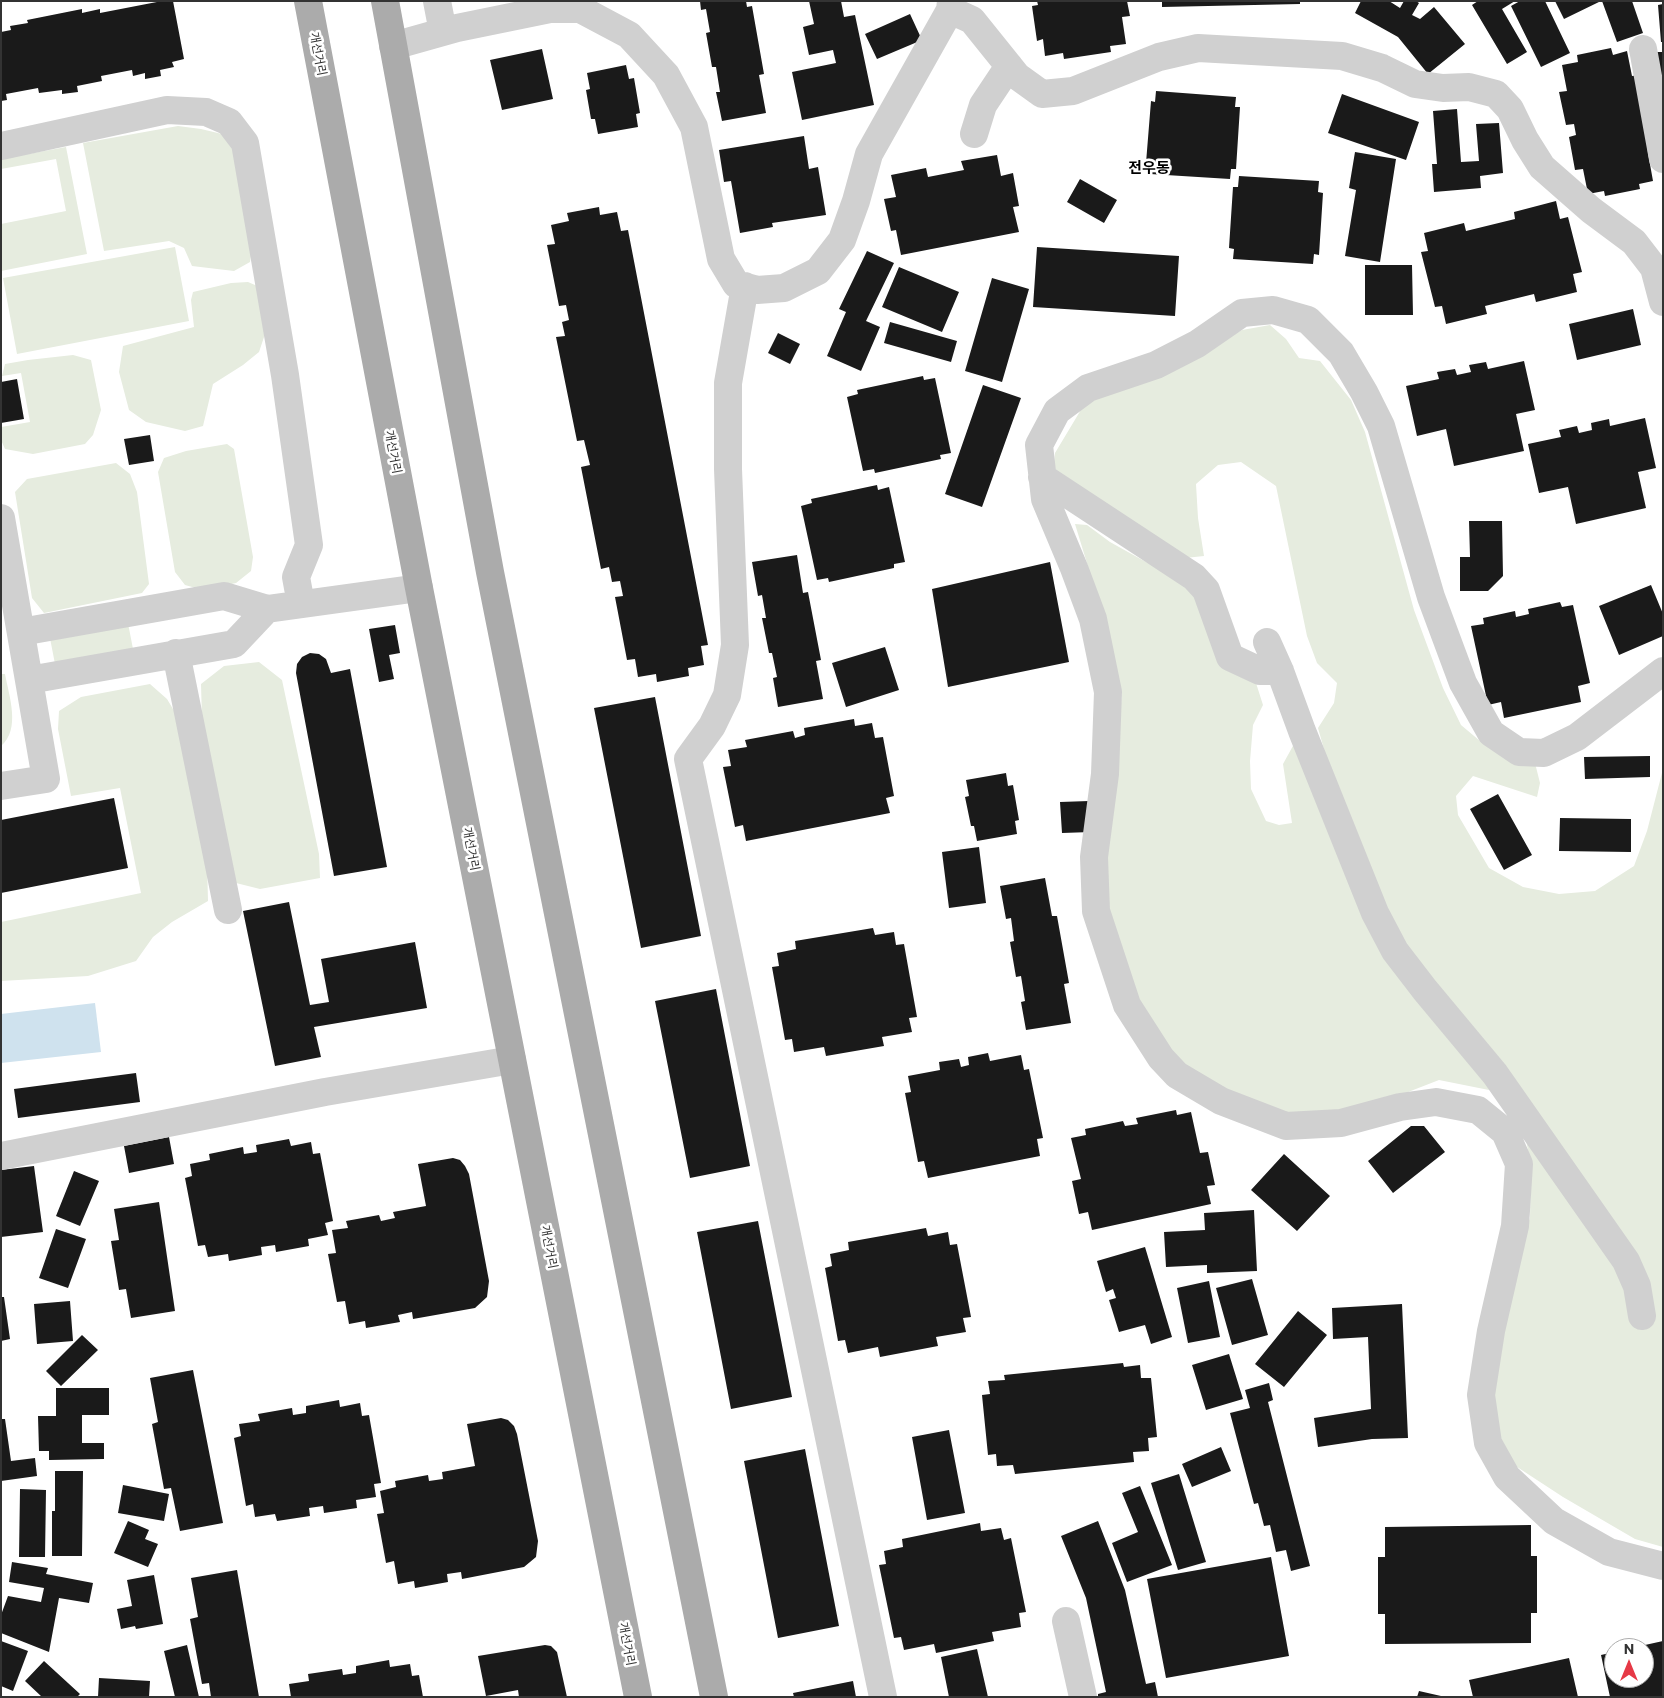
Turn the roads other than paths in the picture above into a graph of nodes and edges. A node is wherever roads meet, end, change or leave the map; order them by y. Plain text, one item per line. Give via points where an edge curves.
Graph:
1 (308, 1) edge
2 (385, 1) edge
3 (437, 1) edge
4 (951, 6) edge
5 (443, 32) junction
6 (393, 46) junction
7 (1643, 49) dead end
8 (1009, 66) junction
9 (974, 134) dead end
10 (1, 146) edge
11 (1663, 159) edge
12 (745, 286) junction
13 (1663, 302) edge
14 (1042, 477) junction
15 (1, 518) edge
16 (4, 551) edge
17 (419, 588) junction
18 (301, 604) junction
19 (267, 609) junction
20 (21, 632) junction
21 (1267, 642) dead end
22 (176, 653) junction
23 (1663, 670) edge
24 (1280, 671) junction
25 (29, 680) junction
26 (1, 786) edge
27 (228, 910) dead end
28 (512, 1060) junction
29 (1512, 1098) junction
30 (1492, 1122) junction
31 (1, 1156) edge
32 (1642, 1316) dead end
33 (1663, 1566) edge
34 (1066, 1621) dead end
35 (638, 1697) edge
36 (714, 1697) edge
37 (883, 1697) edge
38 (1083, 1697) edge

1 - 17 main road, 개선거리
2 - 6 main road
3 - 5 street
4 - 8 street via 972,20
4 - 12 street via 869,154 842,240 818,271 784,288 757,290
5 - 6 street
5 - 12 street via 550,9 580,9 628,35 666,75 694,127 721,259 736,284
6 - 36 main road via 490,572
7 - 11 street
8 - 9 street via 983,105
8 - 13 street via 1042,94 1074,91 1159,57 1198,48 1342,56 1382,68 1415,84 1469,87 1496,94 1510,109 1542,167 1634,242 1654,268
10 - 18 street via 167,110 206,112 229,122 245,143 285,375 309,544 296,577
12 - 37 street via 728,383 728,469 736,645 727,695 712,726 688,758
14 - 23 street via 1039,445 1057,411 1088,388 1156,365 1197,344 1242,313 1274,310 1308,320 1340,352 1381,426 1431,597 1463,683 1491,733 1519,752 1544,753 1577,736
14 - 24 street via 1194,577 1206,590 1230,658 1260,671
14 - 30 street via 1045,499 1093,619 1108,692 1105,774 1094,857 1096,911 1127,1005 1161,1058 1177,1075 1221,1101 1286,1126 1340,1123 1400,1106 1436,1102 1478,1110
15 - 16 street
16 - 20 street
17 - 18 street
17 - 28 main road, 개선거리
18 - 19 street
19 - 20 street via 224,596
19 - 22 street via 234,644
20 - 25 street
21 - 24 street
22 - 25 street
22 - 27 street
24 - 29 street via 1375,913 1395,950
25 - 26 street via 46,779
28 - 31 street via 324,1092
28 - 35 main road, 개선거리
29 - 30 street
29 - 32 street via 1626,1261 1638,1286
30 - 33 street via 1505,1132 1519,1164 1515,1226 1491,1331 1481,1395 1488,1443 1507,1477 1554,1521 1609,1552
34 - 38 street

